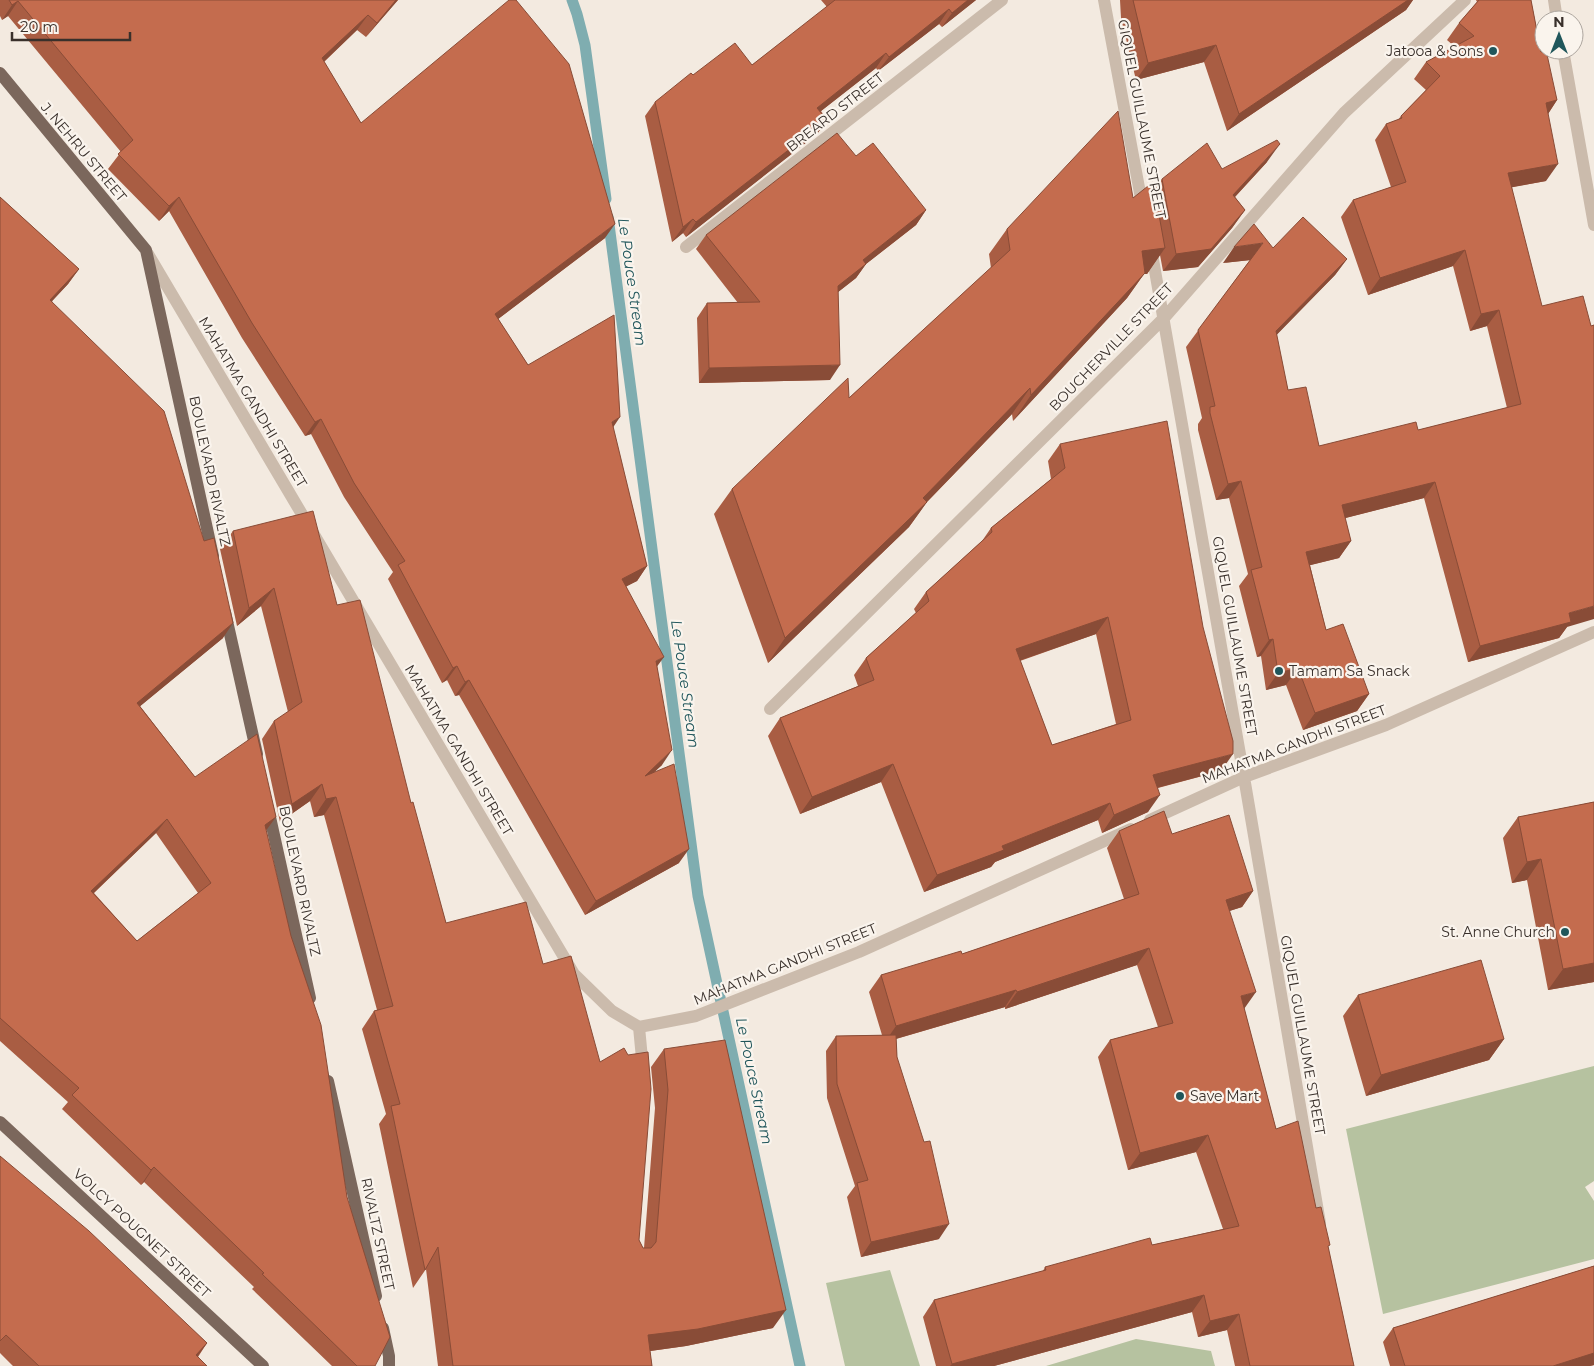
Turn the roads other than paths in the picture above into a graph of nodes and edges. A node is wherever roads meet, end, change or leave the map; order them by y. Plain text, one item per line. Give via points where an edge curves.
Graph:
1 (1002, 0) edge
2 (1104, 0) edge
3 (1465, 0) edge
4 (1564, 60) edge
5 (2, 80) edge
6 (1594, 225) edge
7 (686, 248) dead end
8 (146, 250) junction
9 (1164, 318) junction
10 (216, 572) edge
11 (223, 601) edge
12 (1594, 632) edge
13 (770, 709) dead end
14 (259, 767) edge
15 (1244, 778) junction
16 (266, 796) edge
17 (313, 1011) edge
18 (639, 1027) junction
19 (326, 1070) edge
20 (644, 1080) edge
21 (0, 1122) edge
22 (1322, 1231) edge
23 (263, 1366) edge
24 (389, 1366) edge

1 - 7 street, BREARD STREET
2 - 9 street, GIQUEL GUILLAUME STREET
3 - 9 street, BOUCHERVILLE STREET via 1344,113
4 - 6 street
5 - 8 main road, J. NEHRU STREET
8 - 10 main road, BOULEVARD RIVALTZ
8 - 18 street, MAHATMA GANDHI STREET via 574,974 612,1011
9 - 13 street, BOUCHERVILLE STREET
9 - 15 street, GIQUEL GUILLAUME STREET
11 - 14 main road
12 - 15 street, MAHATMA GANDHI STREET via 1386,726
15 - 18 street, MAHATMA GANDHI STREET via 860,952 696,1016
15 - 22 street, GIQUEL GUILLAUME STREET
16 - 17 main road, BOULEVARD RIVALTZ
18 - 20 street
19 - 24 main road, RIVALTZ STREET
21 - 23 main road, VOLCY POUGNET STREET

